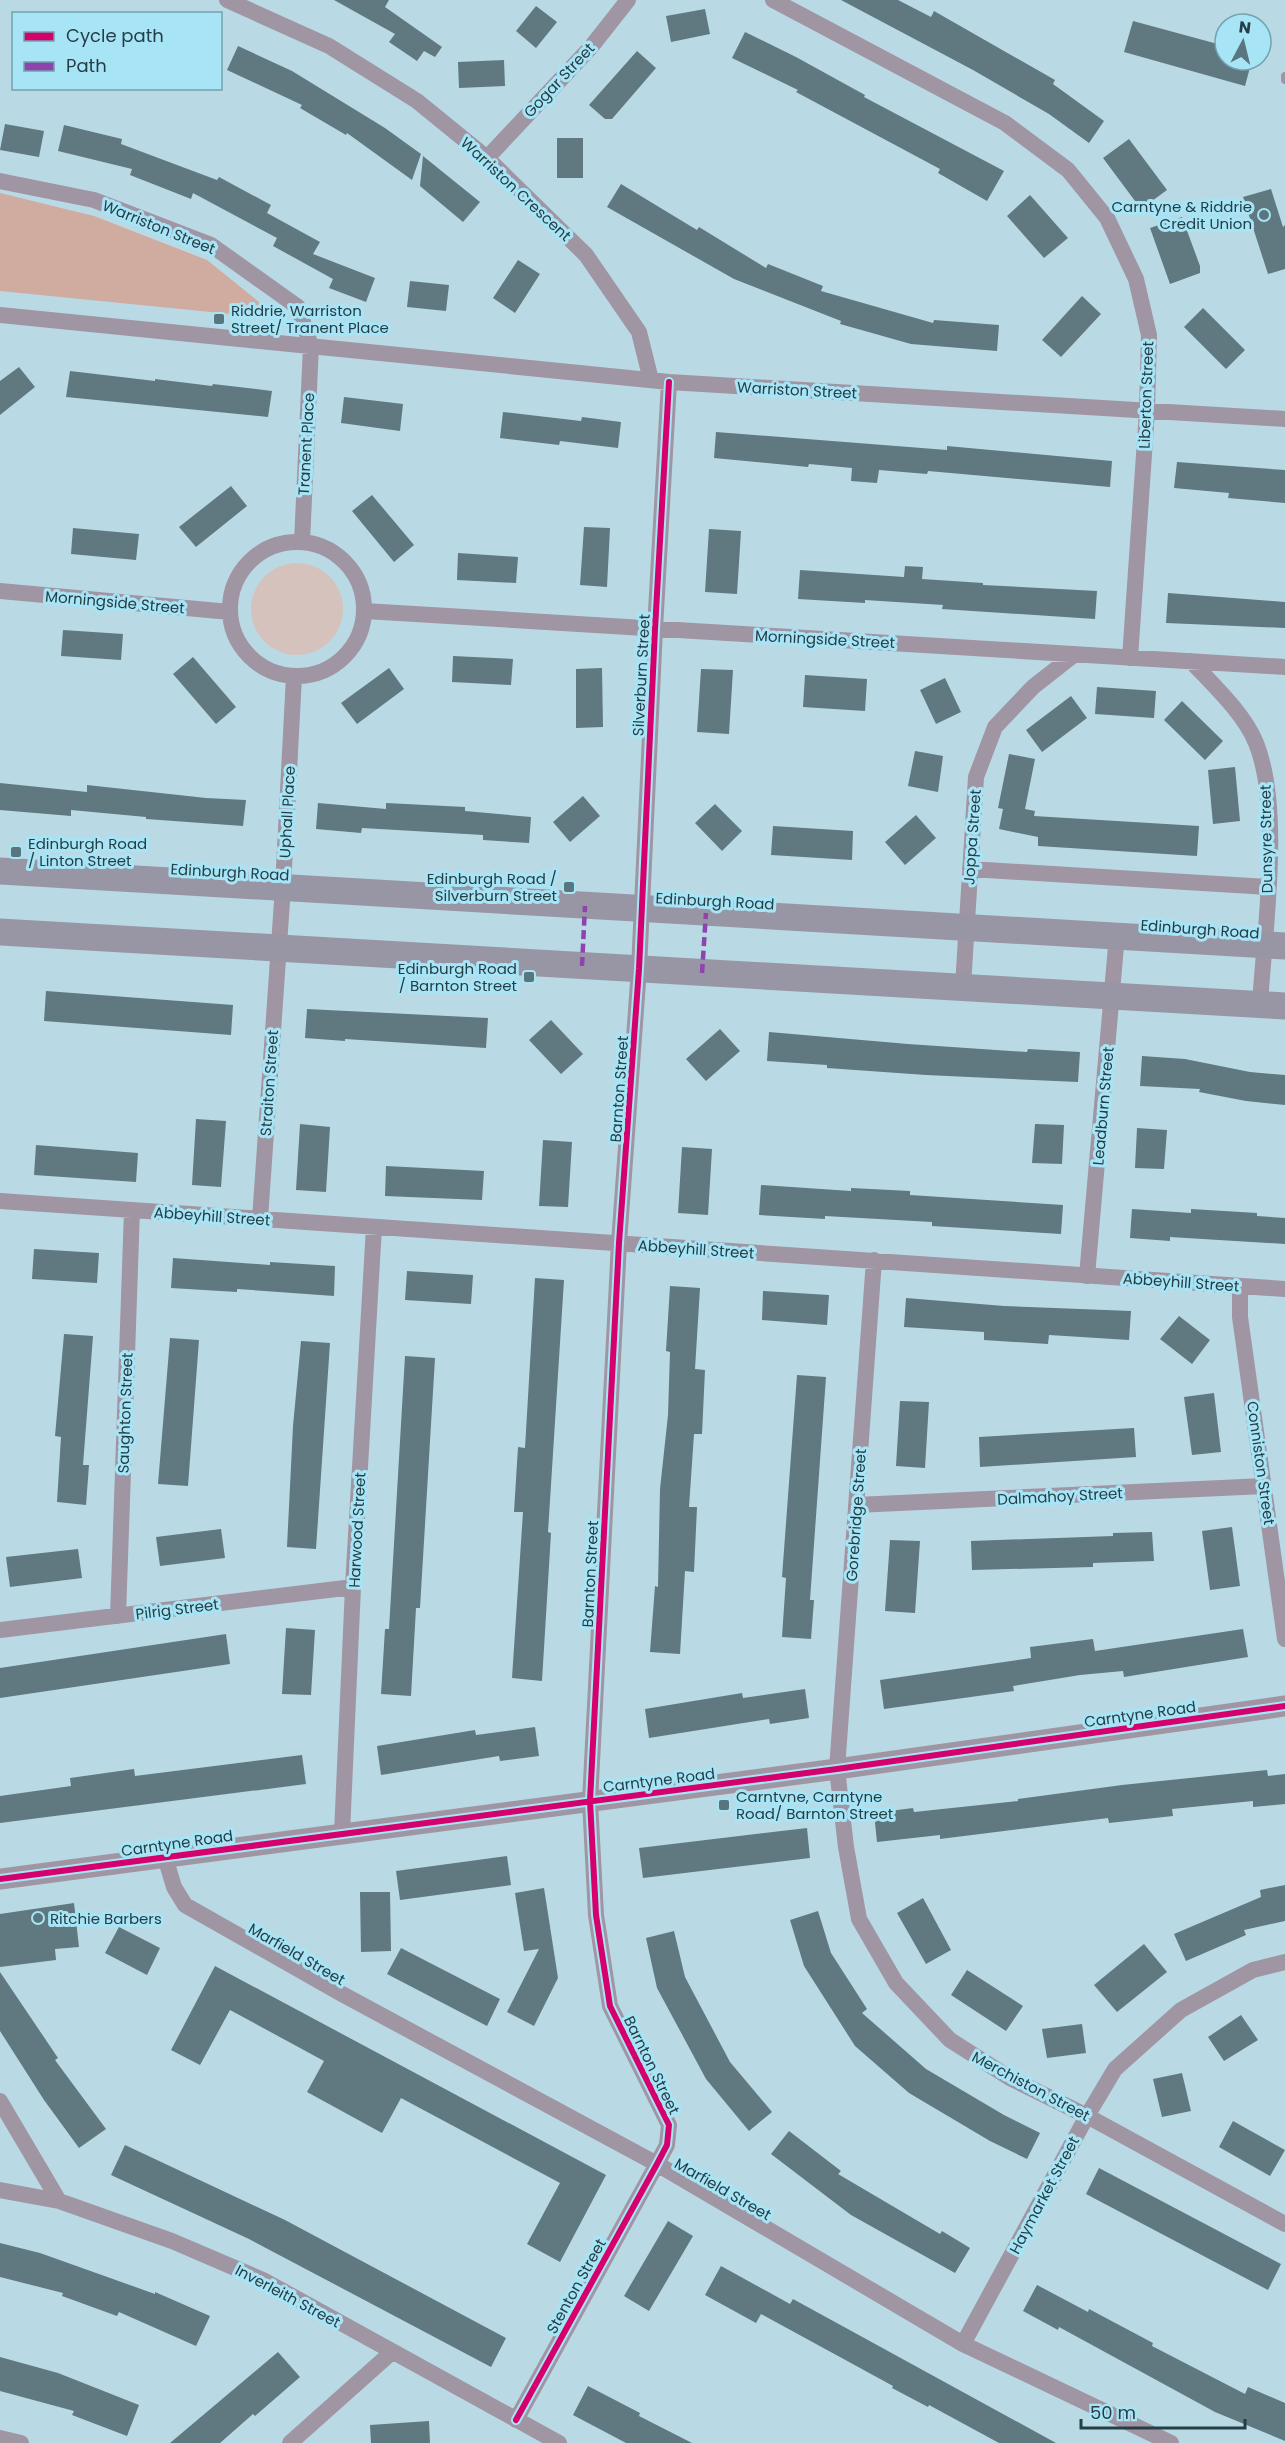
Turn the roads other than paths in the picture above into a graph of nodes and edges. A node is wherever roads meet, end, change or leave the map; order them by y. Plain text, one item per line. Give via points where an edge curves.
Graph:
1 (227, 0) edge
2 (628, 0) edge
3 (773, 0) edge
4 (487, 158) junction
5 (0, 181) edge
6 (0, 315) edge
7 (311, 346) junction
8 (651, 380) junction
9 (669, 382) junction
10 (1147, 411) junction
11 (1285, 419) edge
12 (302, 542) junction
13 (0, 591) edge
14 (365, 610) junction
15 (230, 612) junction
16 (654, 629) junction
17 (1075, 654) junction
18 (1130, 658) junction
19 (1191, 662) junction
20 (1285, 667) edge
21 (294, 676) junction
22 (970, 869) junction
23 (0, 871) edge
24 (1268, 886) junction
25 (283, 887) junction
26 (642, 909) junction
27 (966, 927) junction
28 (0, 932) edge
29 (1117, 935) junction
30 (278, 946) junction
31 (1274, 946) edge
32 (639, 969) junction
33 (963, 987) junction
34 (1113, 996) junction
35 (1272, 1006) edge
36 (0, 1201) edge
37 (132, 1210) junction
38 (260, 1219) junction
39 (374, 1227) junction
40 (619, 1244) junction
41 (874, 1260) junction
42 (1087, 1276) junction
43 (1240, 1287) junction
44 (1285, 1289) edge
45 (1264, 1486) junction
46 (856, 1506) junction
47 (353, 1587) junction
48 (118, 1616) junction
49 (0, 1630) edge
50 (1285, 1640) edge
51 (1285, 1706) edge
52 (837, 1769) junction
53 (590, 1801) junction
54 (342, 1833) junction
55 (165, 1857) junction
56 (0, 1879) edge
57 (1285, 1962) edge
58 (0, 2101) edge
59 (1087, 2116) junction
60 (657, 2164) junction
61 (0, 2190) edge
62 (59, 2201) junction
63 (1285, 2223) edge
64 (963, 2344) junction
65 (392, 2352) junction
66 (516, 2420) junction
67 (0, 2438) edge
68 (21, 2443) edge
69 (290, 2443) edge
70 (559, 2443) edge
71 (1171, 2443) edge

1 - 4 street, Warriston Crescent via 329,46 417,102
2 - 4 street, Gogar Street via 591,46
3 - 10 street, Liberton Street via 1005,123 1068,170 1107,218 1136,279 1149,335
4 - 8 street, Warriston Crescent via 586,255 639,332
5 - 7 street, Warriston Street via 94,200 211,245 298,307
6 - 7 street, Warriston Street
7 - 8 street, Warriston Street
7 - 12 street, Tranent Place
8 - 9 street, Warriston Street
9 - 10 street, Warriston Street
9 - 16 street, Silverburn Street
10 - 11 street, Warriston Street
10 - 18 street, Liberton Street
12 - 14 street via 322,546 354,572
12 - 15 street via 279,544 251,561 232,590
13 - 15 street, Morningside Street
14 - 16 street, Morningside Street
14 - 21 street via 361,632 351,650 335,665 315,674
15 - 21 street via 238,640 257,663
16 - 17 street, Morningside Street
16 - 26 street, Silverburn Street
17 - 18 street, Morningside Street
17 - 22 street, Joppa Street via 1033,687 995,727 976,777
18 - 19 street, Morningside Street
19 - 20 street, Morningside Street
19 - 24 street, Dunsyre Street via 1227,699 1255,741 1266,776
21 - 25 street, Uphall Place
22 - 24 street
22 - 27 street, Joppa Street
23 - 25 main road, Edinburgh Road
24 - 31 street, Dunsyre Street
25 - 26 main road, Edinburgh Road
25 - 30 street, Uphall Place
26 - 27 main road, Edinburgh Road
26 - 32 street, Silverburn Street
27 - 29 main road, Edinburgh Road
27 - 33 street, Joppa Street
28 - 30 main road
29 - 31 main road, Edinburgh Road
29 - 34 street, Leadburn Street
30 - 32 main road
30 - 38 street, Straiton Street
31 - 35 street, Dunsyre Street
32 - 33 main road
32 - 40 street, Barnton Street
33 - 34 main road
34 - 35 main road
34 - 42 street, Leadburn Street
36 - 37 street, Abbeyhill Street
37 - 38 street, Abbeyhill Street
37 - 48 street, Saughton Street
38 - 39 street, Abbeyhill Street
39 - 40 street, Abbeyhill Street
39 - 47 street, Harwood Street
40 - 41 street, Abbeyhill Street
40 - 53 street, Barnton Street
41 - 42 street, Abbeyhill Street
41 - 46 street, Gorebridge Street
42 - 43 street, Abbeyhill Street
43 - 44 street, Abbeyhill Street
43 - 45 street, Conniston Street via 1240,1317
45 - 46 street, Dalmahoy Street
45 - 50 street, Conniston Street
46 - 52 street, Gorebridge Street
47 - 48 street, Pilrig Street
47 - 54 street, Harwood Street
48 - 49 street, Pilrig Street
51 - 52 street, Carntyne Road
52 - 53 street, Carntyne Road
52 - 59 street, Merchiston Street via 858,1919 896,1983 950,2040 1010,2078
53 - 54 street, Carntyne Road
53 - 60 street, Barnton Street via 596,1915 610,2006 669,2125 667,2145
54 - 55 street, Carntyne Road
55 - 56 street, Carntyne Road
55 - 60 street, Marfield Street via 174,1887 185,1905
57 - 59 street, Haymarket Street via 1254,1970 1181,2010 1115,2069
58 - 62 street
59 - 63 street, Merchiston Street
59 - 64 street, Haymarket Street
60 - 64 street, Marfield Street
60 - 66 street, Stenton Street
61 - 62 street, Inverleith Street
62 - 65 street, Inverleith Street via 172,2241 262,2280
64 - 71 street, Marfield Street
65 - 66 street, Inverleith Street
65 - 69 street
66 - 70 street, Inverleith Street
67 - 68 street

